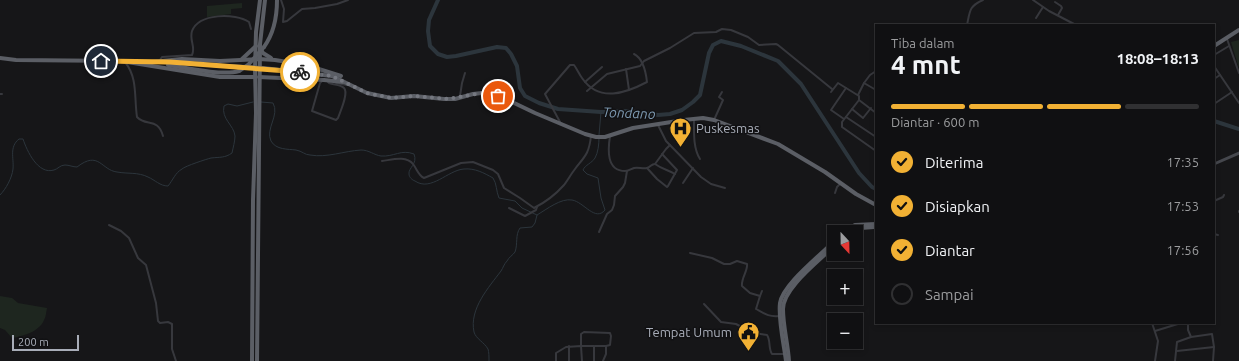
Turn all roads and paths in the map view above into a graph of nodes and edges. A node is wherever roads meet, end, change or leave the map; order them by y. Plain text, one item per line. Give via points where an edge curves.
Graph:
1 (260, 0) edge
2 (265, 0) edge
3 (277, 0) edge
4 (281, 0) edge
5 (348, 0) edge
6 (983, 0) edge
7 (1033, 0) edge
8 (1055, 2) dead end
9 (1043, 7) junction
10 (1058, 16) junction
11 (1036, 18) dead end
12 (967, 24) edge
13 (1074, 24) edge
14 (251, 29) dead end
15 (1239, 30) edge
16 (1226, 38) junction
17 (258, 45) junction
18 (1215, 45) edge
19 (1229, 46) junction
20 (634, 54) dead end
21 (1215, 54) edge
22 (0, 58) edge
23 (257, 59) junction
24 (240, 60) junction
25 (275, 60) junction
26 (124, 61) junction
27 (156, 61) junction
28 (130, 62) junction
29 (642, 64) junction
30 (602, 67) dead end
31 (1215, 68) edge
32 (626, 69) junction
33 (875, 72) edge
34 (464, 73) dead end
35 (1239, 73) edge
36 (1220, 75) junction
37 (257, 77) junction
38 (1215, 78) edge
39 (328, 82) junction
40 (585, 82) junction
41 (347, 83) junction
42 (864, 83) junction
43 (590, 88) junction
44 (846, 88) junction
45 (832, 89) junction
46 (875, 89) edge
47 (629, 90) junction
48 (587, 91) dead end
49 (722, 92) dead end
50 (831, 92) dead end
51 (1232, 92) junction
52 (858, 95) junction
53 (460, 98) junction
54 (859, 100) junction
55 (1215, 103) edge
56 (1239, 103) edge
57 (871, 108) junction
58 (852, 109) junction
59 (875, 112) edge
60 (845, 118) junction
61 (694, 119) junction
62 (559, 120) junction
63 (714, 120) junction
64 (658, 125) junction
65 (163, 136) dead end
66 (591, 136) junction
67 (610, 136) junction
68 (875, 136) edge
69 (670, 145) junction
70 (875, 150) edge
71 (257, 152) junction
72 (1239, 153) edge
73 (662, 154) junction
74 (700, 159) dead end
75 (382, 161) dead end
76 (655, 164) junction
77 (1215, 164) edge
78 (647, 168) junction
79 (693, 168) junction
80 (627, 171) junction
81 (675, 174) junction
82 (683, 183) dead end
83 (841, 183) junction
84 (725, 188) dead end
85 (835, 193) dead end
86 (1224, 195) dead end
87 (1215, 200) edge
88 (875, 204) edge
89 (538, 206) junction
90 (509, 208) dead end
91 (109, 225) dead end
92 (863, 225) edge
93 (875, 225) edge
94 (875, 225) edge
95 (863, 228) edge
96 (599, 232) dead end
97 (1215, 234) edge
98 (1218, 235) dead end
99 (827, 251) edge
100 (827, 251) edge
101 (690, 253) dead end
102 (762, 291) dead end
103 (760, 296) junction
104 (704, 304) dead end
105 (780, 316) junction
106 (1152, 324) edge
107 (1177, 324) edge
108 (1188, 324) edge
109 (1155, 331) junction
110 (1191, 338) junction
111 (569, 346) junction
112 (581, 346) junction
113 (594, 346) junction
114 (606, 346) junction
115 (1214, 347) junction
116 (1176, 351) junction
117 (785, 354) junction
118 (176, 361) edge
119 (252, 361) edge
120 (257, 361) edge
121 (556, 361) edge
122 (569, 361) edge
123 (582, 361) edge
124 (594, 361) edge
125 (603, 361) edge
126 (786, 361) edge
127 (789, 361) edge
128 (1156, 361) edge
129 (1175, 361) edge
130 (1213, 361) edge

1 - 17 highway
2 - 17 highway
3 - 27 highway, bridge via 275,25 270,36 264,47 239,71 221,73
4 - 5 street via 284,9 283,22 302,9 333,5
6 - 12 street via 971,8
7 - 9 street
8 - 10 street via 1062,8
9 - 10 street
9 - 11 street
10 - 13 street
14 - 27 street via 249,22 232,16 203,20 192,31 192,55 162,57
15 - 16 highway
16 - 18 highway
16 - 19 street
17 - 23 highway
17 - 24 highway
17 - 25 highway via 268,57
19 - 21 street
19 - 35 street
20 - 29 street
22 - 26 highway
23 - 24 highway
23 - 25 highway
23 - 37 highway
24 - 27 highway
25 - 41 highway via 306,65 336,74
26 - 28 highway
26 - 65 street via 134,81 136,117 157,125
27 - 28 highway
27 - 41 highway, bridge via 280,70 337,77
28 - 37 highway via 220,77
29 - 32 street
29 - 45 street via 690,34 728,30 748,37 760,45 778,45
29 - 47 street via 647,82
30 - 40 street
31 - 36 street
32 - 43 street via 607,74
32 - 47 street
33 - 42 street
34 - 53 street
36 - 38 street
36 - 51 street
37 - 41 highway
37 - 71 highway
39 - 39 street via 320,83 312,111 336,120 346,94 345,89
39 - 41 street via 344,85
40 - 43 street
40 - 62 street via 572,64 545,94
41 - 53 highway via 371,94 391,98
42 - 46 street
42 - 52 street
43 - 47 street via 612,94
43 - 48 street
44 - 45 street via 838,83
44 - 52 street
44 - 60 street via 831,110
45 - 50 street
49 - 63 street via 719,97 723,100
51 - 55 street
51 - 56 street
52 - 54 street
53 - 62 highway via 477,94 493,95
54 - 57 street
54 - 58 street
57 - 58 street via 863,118
57 - 59 street
58 - 60 street
60 - 68 street
60 - 70 street via 841,124 843,128
61 - 63 highway
61 - 64 highway
61 - 74 street via 696,147
62 - 66 highway
63 - 83 highway via 778,144
64 - 67 highway via 633,128
64 - 69 street
66 - 67 highway
66 - 89 street via 585,157 564,185
67 - 80 street via 609,151 612,164 617,169
69 - 73 street
69 - 79 street
71 - 119 highway via 253,205
71 - 120 highway
72 - 77 main road
73 - 76 street
73 - 81 street via 677,170
75 - 89 street via 398,158 409,161 425,178 461,162 473,162 493,170 498,174 504,188 532,208
76 - 78 street
76 - 81 street
78 - 80 street
78 - 81 street via 667,187
79 - 82 street
79 - 84 street via 707,182
80 - 96 street via 625,183 616,194 614,206 607,214
83 - 85 street
83 - 88 highway
86 - 87 street
89 - 90 street via 525,216
91 - 118 street via 129,238 138,258 146,265 158,321 172,324 172,349
92 - 93 highway
94 - 95 highway
97 - 98 street
99 - 105 highway via 786,289 780,302
100 - 127 highway via 784,299
101 - 103 street via 712,258 724,264 737,261 747,264 741,286 746,291
102 - 103 street
103 - 105 street via 756,309 771,317
104 - 117 street via 721,322 736,324 751,332 767,335 772,354
105 - 117 highway
106 - 109 street
107 - 109 street
108 - 110 street
109 - 128 street via 1158,341
110 - 115 street via 1212,334
110 - 116 street via 1177,342
111 - 112 street
111 - 121 street via 556,353
111 - 122 street
112 - 113 street
112 - 114 street via 582,333 608,333 611,334 611,344
112 - 123 street
113 - 114 street
113 - 124 street
114 - 125 street
115 - 116 street
115 - 130 street
116 - 129 street
117 - 126 highway

